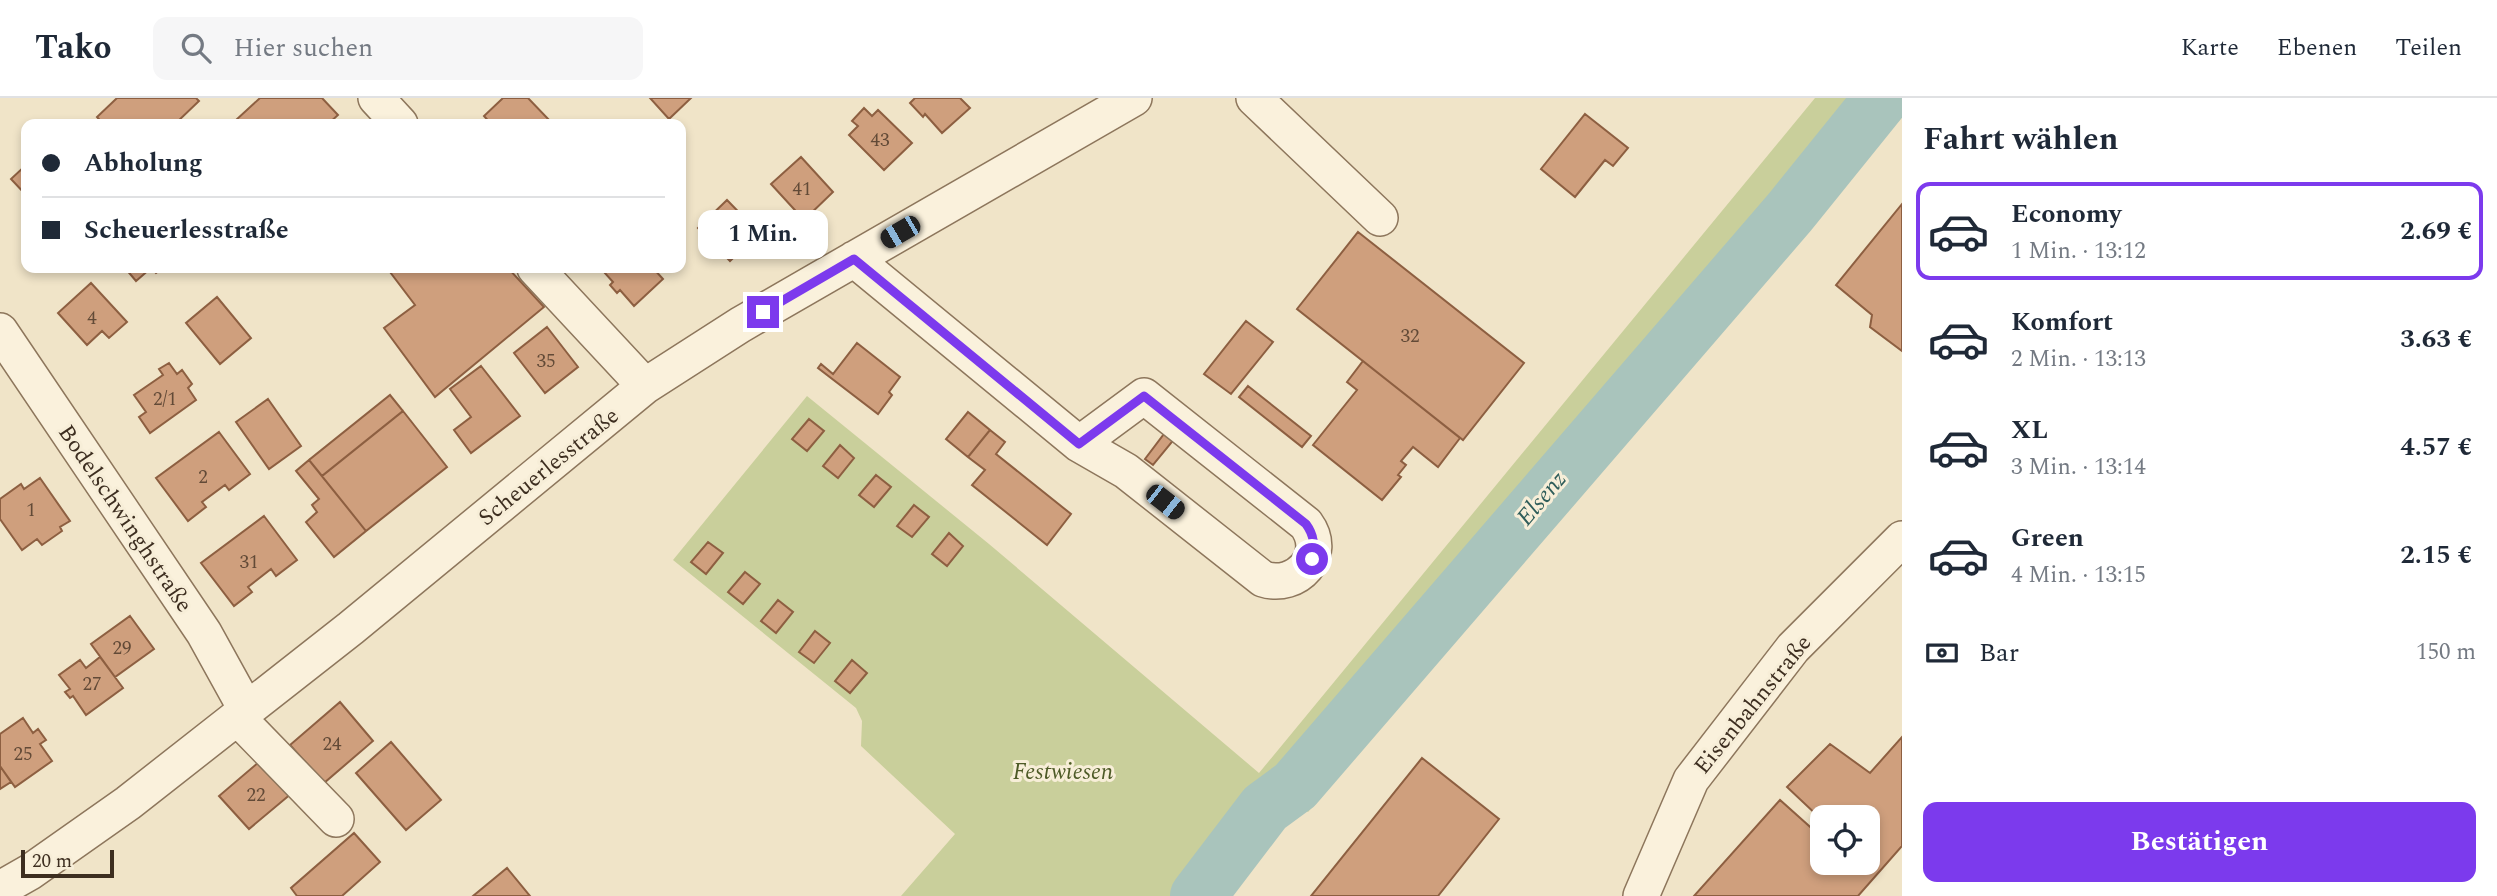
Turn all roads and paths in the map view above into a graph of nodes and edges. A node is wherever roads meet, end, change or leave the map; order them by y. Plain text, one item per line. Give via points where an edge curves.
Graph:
1 (376, 98) edge
2 (1133, 98) edge
3 (1254, 98) edge
4 (395, 119) edge
5 (1380, 218) dead end
6 (854, 259) junction
7 (540, 273) edge
8 (0, 331) edge
9 (645, 386) junction
10 (1079, 444) junction
11 (1902, 539) edge
12 (242, 713) junction
13 (335, 819) dead end
14 (0, 889) edge
15 (1641, 896) edge

1 - 4 street
2 - 6 street, Scheuerlesstraße
3 - 5 street
6 - 9 street, Scheuerlesstraße
6 - 10 street
7 - 9 street
8 - 12 street, Bodelschwinghstraße via 204,633
9 - 12 street, Scheuerlesstraße
10 - 10 street via 1144,396 1306,524 1313,536 1312,559 1288,581 1263,579 1126,471
11 - 15 street, Eisenbahnstraße via 1793,648 1691,780
12 - 13 street, Bodelschwinghstraße
12 - 14 street, Scheuerlesstraße via 128,803

